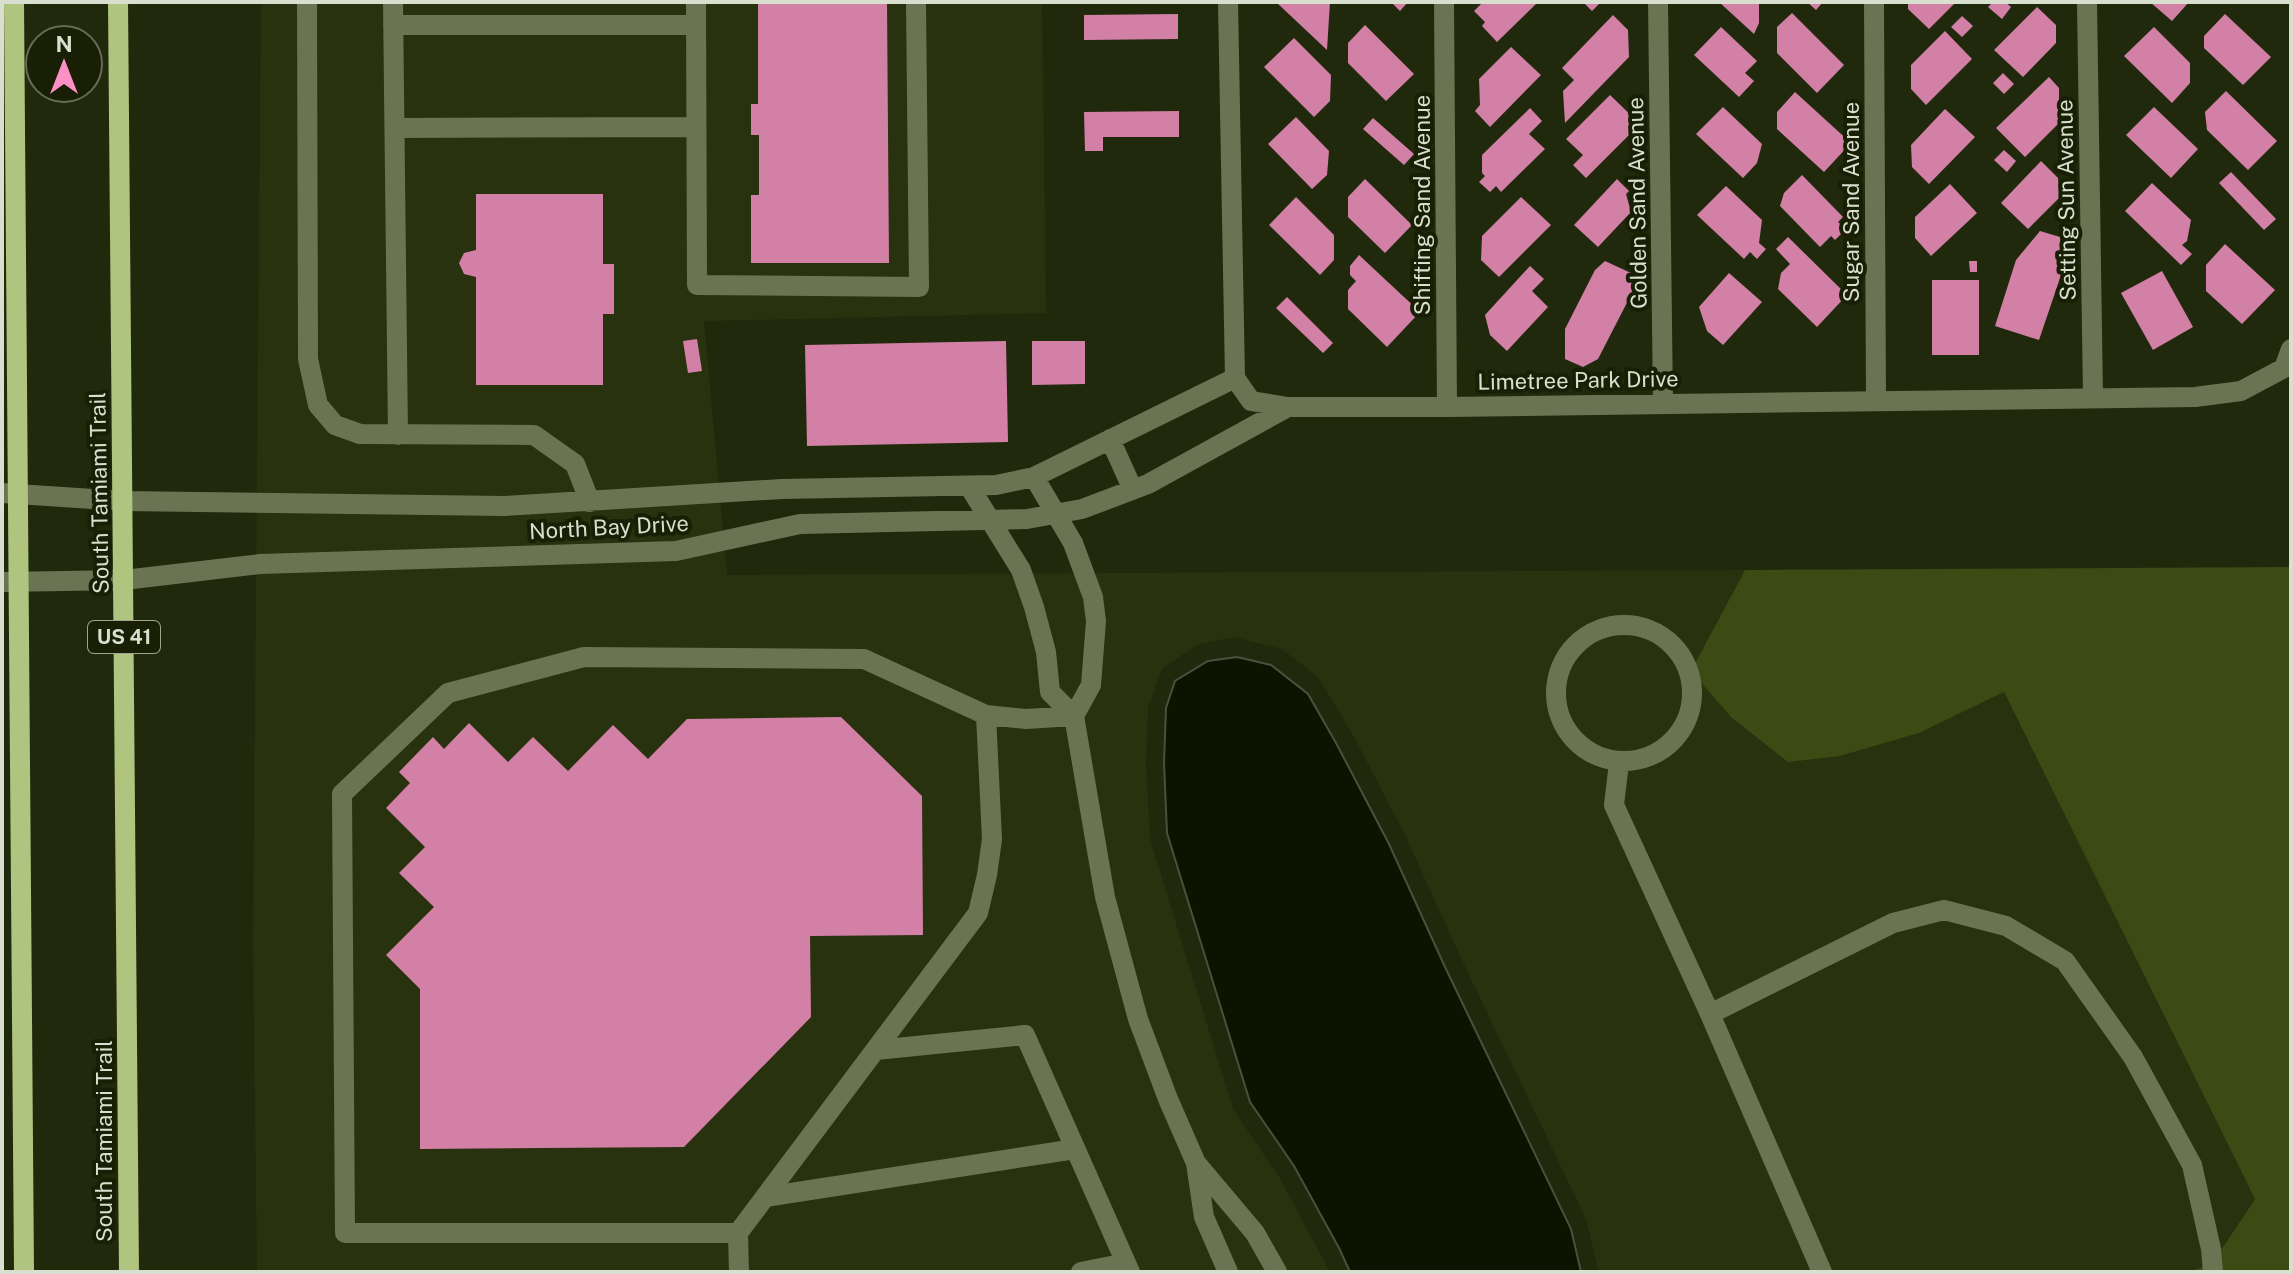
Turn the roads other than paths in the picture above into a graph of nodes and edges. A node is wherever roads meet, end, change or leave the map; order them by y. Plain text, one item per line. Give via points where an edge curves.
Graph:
1 (14, 2) edge
2 (118, 2) edge
3 (307, 2) edge
4 (393, 2) edge
5 (696, 2) edge
6 (916, 2) edge
7 (1228, 2) edge
8 (1444, 2) edge
9 (1658, 2) edge
10 (1874, 2) edge
11 (2087, 2) edge
12 (393, 25) junction
13 (696, 25) junction
14 (696, 127) junction
15 (395, 128) junction
16 (2291, 349) edge
17 (1235, 378) junction
18 (2093, 397) junction
19 (1876, 401) junction
20 (1663, 403) junction
21 (1288, 407) junction
22 (1447, 407) junction
23 (398, 435) junction
24 (1110, 439) junction
25 (1034, 477) junction
26 (969, 486) junction
27 (1133, 490) junction
28 (10, 493) edge
29 (123, 501) junction
30 (590, 502) junction
31 (1054, 515) junction
32 (990, 520) junction
33 (124, 580) junction
34 (10, 582) edge
35 (986, 715) junction
36 (1074, 716) junction
37 (1619, 763) junction
38 (1710, 1014) junction
39 (876, 1050) junction
40 (1075, 1149) junction
41 (1196, 1163) junction
42 (765, 1197) junction
43 (738, 1233) junction
44 (1128, 1267) edge
45 (24, 1272) edge
46 (129, 1272) edge
47 (739, 1272) edge
48 (1081, 1272) edge
49 (1228, 1272) edge
50 (1277, 1272) edge
51 (1822, 1272) edge
52 (2213, 1272) edge

1 - 28 main road
2 - 29 main road, South Tamiami Trail / US 41
3 - 23 street via 308,359 318,405 335,425 360,434
4 - 12 street
5 - 13 street
6 - 14 street via 919,287 697,285
7 - 17 street
8 - 22 street, Shifting Sand Avenue
9 - 20 street, Golden Sand Avenue
10 - 19 street, Sugar Sand Avenue
11 - 18 street, Setting Sun Avenue
12 - 13 street
12 - 15 street
13 - 14 street
14 - 15 street
15 - 23 street
16 - 18 street, Limetree Park Drive via 2284,368 2241,391 2195,397
17 - 21 street, Limetree Park Drive via 1251,401
17 - 24 street, North Bay Drive
18 - 19 street, Limetree Park Drive
19 - 20 street, Limetree Park Drive
20 - 22 street, Limetree Park Drive
21 - 22 street, Limetree Park Drive
21 - 27 street, North Bay Drive
23 - 30 street via 534,435 575,464
24 - 25 street, North Bay Drive
24 - 27 street
25 - 26 street, North Bay Drive
25 - 31 street
26 - 30 street, North Bay Drive via 782,489
26 - 32 street
27 - 31 street, North Bay Drive
28 - 29 street, North Bay Drive
28 - 34 main road
29 - 30 street, North Bay Drive via 505,506
29 - 33 main road, South Tamiami Trail / US 41
31 - 32 street, North Bay Drive
31 - 36 street via 1084,569 1096,621 1091,685
32 - 33 street, North Bay Drive via 800,524 676,551 260,564
32 - 36 street via 1021,570 1034,607 1050,692
33 - 34 street, North Bay Drive
33 - 46 main road, South Tamiami Trail / US 41
34 - 45 main road
35 - 36 street
35 - 39 street via 992,839 978,913
35 - 43 street via 864,659 584,657 448,693 342,794 345,1233
36 - 41 street via 1105,897 1138,1019
37 - 37 street via 1662,750 1680,733 1693,689 1687,665 1674,645 1655,631 1632,625 1608,626 1586,635 1559,668 1555,689 1565,730 1580,746
37 - 38 street via 1614,805
38 - 51 street
38 - 52 street via 1893,923 1944,910 2006,926 2065,961 2133,1057 2192,1165
39 - 40 street via 1025,1035
39 - 42 street
40 - 42 street
40 - 44 street
41 - 49 street via 1204,1217
41 - 50 street via 1255,1233
42 - 43 street
43 - 47 street
44 - 48 street

